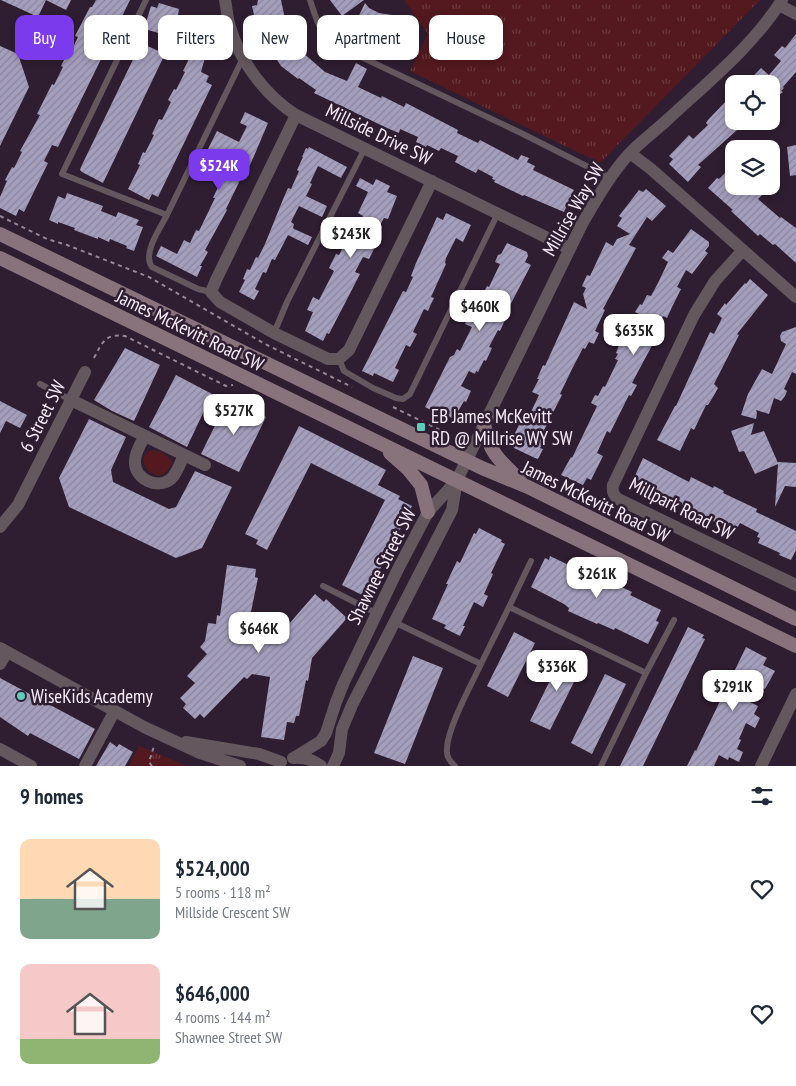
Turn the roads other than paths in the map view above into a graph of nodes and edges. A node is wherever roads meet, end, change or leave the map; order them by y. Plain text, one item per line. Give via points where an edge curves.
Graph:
1 (146, 0) edge
2 (225, 0) edge
3 (310, 0) edge
4 (780, 3) edge
5 (796, 14) edge
6 (243, 56) edge
7 (243, 60) edge
8 (245, 60) edge
9 (296, 115) junction
10 (365, 148) junction
11 (630, 153) junction
12 (610, 178) junction
13 (432, 181) junction
14 (498, 213) junction
15 (167, 215) junction
16 (0, 234) edge
17 (570, 249) junction
18 (743, 250) junction
19 (0, 258) edge
20 (212, 292) junction
21 (796, 297) edge
22 (274, 333) junction
23 (340, 359) junction
24 (85, 372) dead end
25 (40, 384) dead end
26 (71, 400) junction
27 (484, 424) junction
28 (145, 436) junction
29 (377, 441) junction
30 (184, 455) junction
31 (467, 460) junction
32 (205, 465) dead end
33 (457, 480) junction
34 (528, 487) junction
35 (428, 512) junction
36 (0, 527) edge
37 (532, 561) dead end
38 (796, 585) edge
39 (323, 586) dead end
40 (509, 607) junction
41 (378, 614) junction
42 (674, 620) dead end
43 (796, 620) edge
44 (394, 622) junction
45 (796, 646) edge
46 (3, 650) edge
47 (0, 664) edge
48 (481, 664) junction
49 (646, 673) junction
50 (796, 694) edge
51 (114, 712) junction
52 (175, 740) junction
53 (0, 749) edge
54 (295, 757) junction
55 (279, 764) edge
56 (31, 766) edge
57 (85, 766) edge
58 (240, 766) edge
59 (321, 766) edge
60 (333, 766) edge
61 (455, 766) edge
62 (602, 766) edge
63 (761, 766) edge

1 - 15 lane via 62,174
2 - 6 street, Millside Drive SW via 230,27
3 - 12 lane via 326,39 334,44
4 - 5 street
4 - 11 street, Millrise Way SW via 750,41
7 - 15 lane
8 - 9 street, Millside Drive SW via 275,99
9 - 10 street, Millside Drive SW
9 - 20 street
10 - 13 street, Millside Drive SW
10 - 22 lane
11 - 12 street, Millrise Way SW
11 - 18 street
12 - 17 street, Millrise Way SW
13 - 14 street, Millside Drive SW
13 - 23 street via 349,350
14 - 17 street, Millside Drive SW
14 - 23 lane via 410,394 403,399 396,398 373,388 344,370
15 - 20 lane via 148,254 148,262 198,289
16 - 31 main road, James McKevitt Road SW
17 - 27 street, Millrise Way SW
18 - 21 street
18 - 38 street, Millpark Road SW via 715,281 694,315 612,489 618,499
19 - 29 main road, James McKevitt Road SW
20 - 22 street via 220,302
22 - 23 street via 328,358
24 - 26 street, 6 Street SW
25 - 26 lane
26 - 28 street
26 - 36 street, 6 Street SW via 18,505
27 - 31 street, Millrise Way SW
27 - 34 main road via 494,455
28 - 30 street
28 - 30 street via 134,460 137,472 148,481 159,484 169,480
29 - 33 main road, James McKevitt Road SW
29 - 35 main road via 421,485
30 - 32 street
31 - 33 street, Millrise Way SW
31 - 34 main road, James McKevitt Road SW
33 - 35 street, Shawnee Street SW
33 - 44 street, Shawnee Street SW via 452,510
33 - 45 main road, James McKevitt Road SW
34 - 43 main road, James McKevitt Road SW
35 - 41 street, Shawnee Street SW
37 - 40 lane
39 - 41 lane
40 - 48 lane
40 - 49 lane
41 - 44 street
41 - 54 street, Shawnee Street SW via 344,682 326,733 321,741
42 - 49 lane
44 - 48 lane
44 - 60 street, Shawnee Street SW via 352,705
46 - 47 street
46 - 51 street
48 - 61 lane via 448,740 446,751
49 - 62 lane
50 - 63 street
51 - 52 street
51 - 57 street
52 - 55 street via 259,754
52 - 58 street via 200,753
53 - 56 street
54 - 55 street, Shawnee Street SW
54 - 59 street via 315,761

